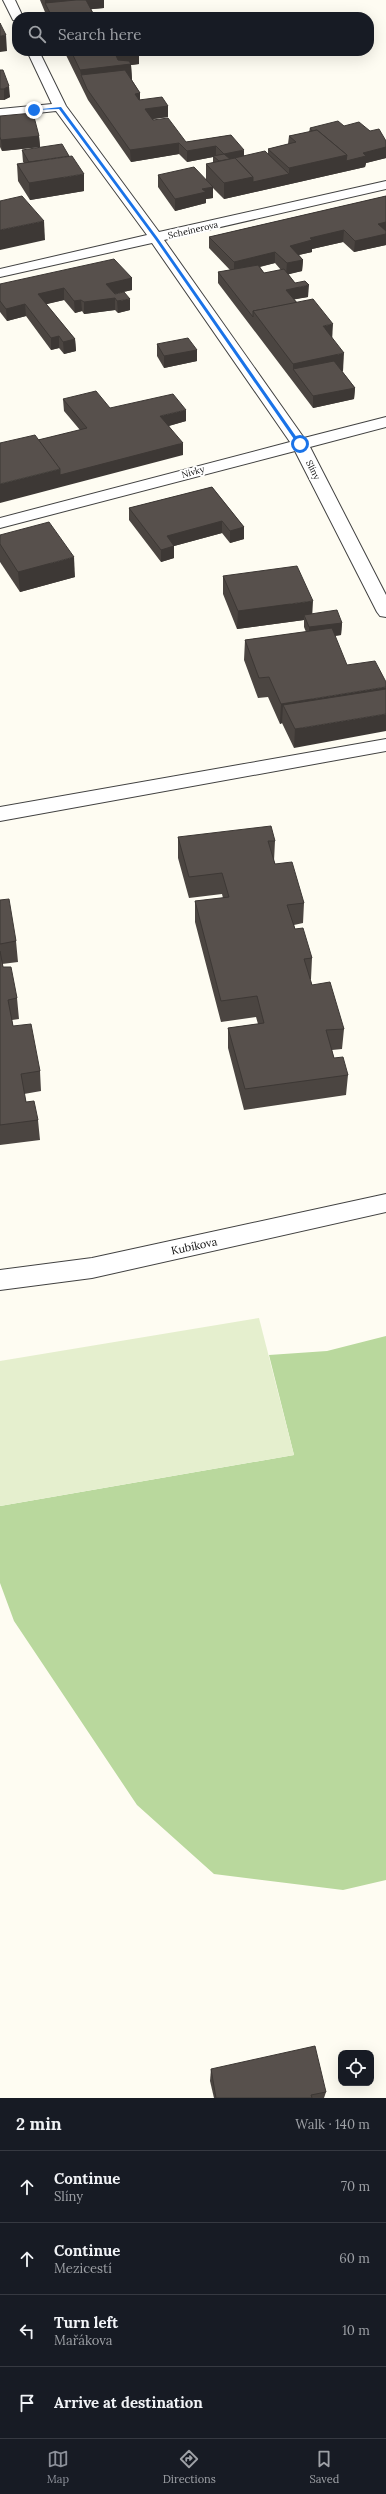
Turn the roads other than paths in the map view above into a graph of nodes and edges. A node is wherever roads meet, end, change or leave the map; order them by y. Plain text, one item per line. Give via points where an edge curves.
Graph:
1 (9, 0) edge
2 (15, 12) edge
3 (35, 56) edge
4 (60, 107) junction
5 (0, 113) edge
6 (386, 185) edge
7 (156, 238) junction
8 (0, 273) edge
9 (386, 422) edge
10 (300, 444) junction
11 (0, 523) edge
12 (386, 612) edge
13 (386, 745) edge
14 (0, 814) edge
15 (386, 1203) edge
16 (0, 1280) edge

1 - 2 street
3 - 4 street, Slíny
4 - 5 street
4 - 7 street, Slíny
6 - 7 street, Scheinerova
7 - 8 street, Scheinerova
7 - 10 street, Slíny
9 - 10 street, Nivky
10 - 11 street, Nivky
10 - 12 street, Slíny
13 - 14 street
15 - 16 street, Kubíkova via 92,1268

